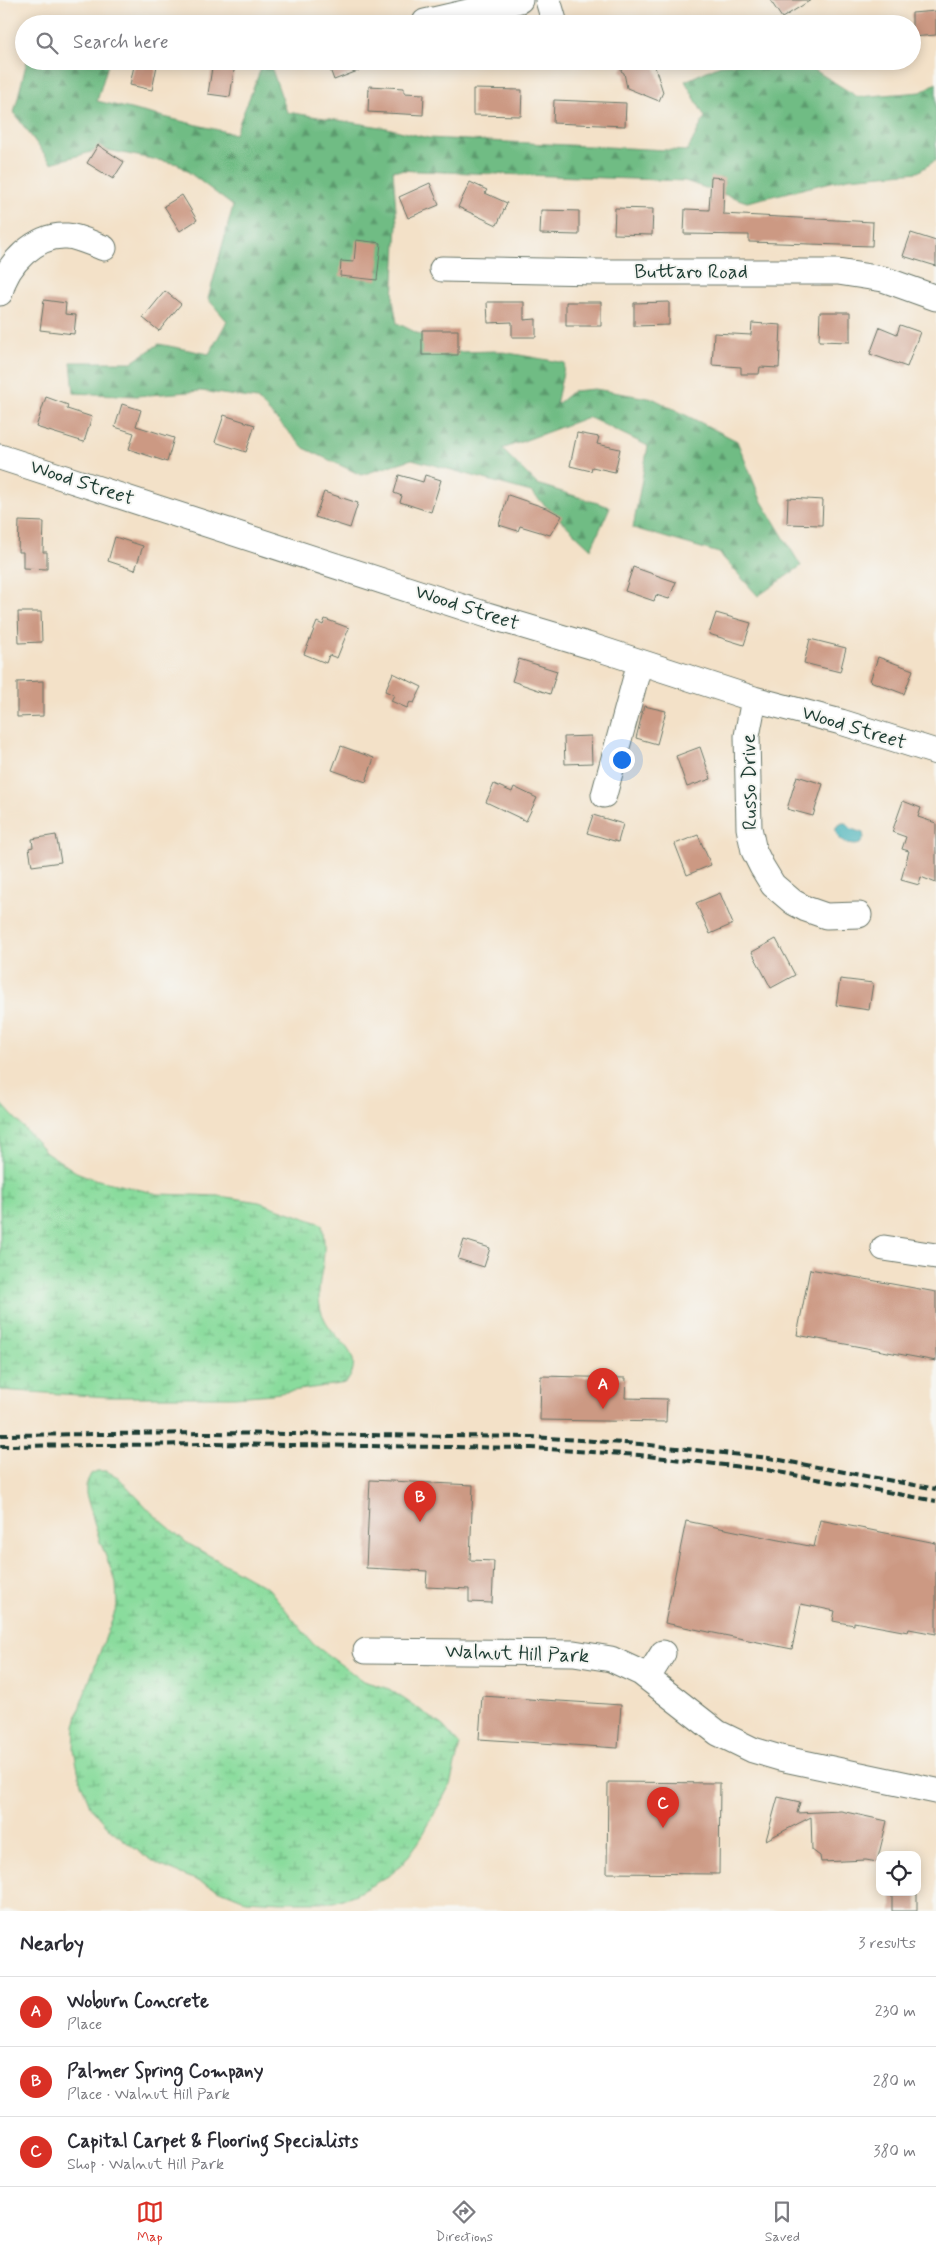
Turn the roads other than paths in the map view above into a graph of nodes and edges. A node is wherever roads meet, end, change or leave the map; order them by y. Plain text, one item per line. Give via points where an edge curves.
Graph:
1 (520, 0) edge
2 (548, 0) edge
3 (455, 15) edge
4 (552, 15) edge
5 (104, 248) dead end
6 (442, 269) dead end
7 (0, 293) edge
8 (936, 298) edge
9 (0, 457) edge
10 (640, 662) junction
11 (754, 699) junction
12 (936, 752) edge
13 (604, 795) dead end
14 (858, 915) dead end
15 (884, 1248) dead end
16 (936, 1256) edge
17 (366, 1651) dead end
18 (663, 1653) dead end
19 (648, 1678) junction
20 (936, 1791) edge

1 - 3 street
2 - 4 street
5 - 7 street via 67,236 42,241 13,265 3,280
6 - 8 street, Buttaro Road via 838,272 883,279
9 - 10 street, Wood Street
10 - 11 street, Wood Street
10 - 13 street
11 - 12 street, Wood Street
11 - 14 street, Russo Drive via 747,736 749,828 754,851 773,884 793,902 826,916
15 - 16 street
17 - 19 street, Walnut Hill Park via 584,1654 620,1662
18 - 19 street
19 - 20 street, Walnut Hill Park via 718,1733 753,1750

